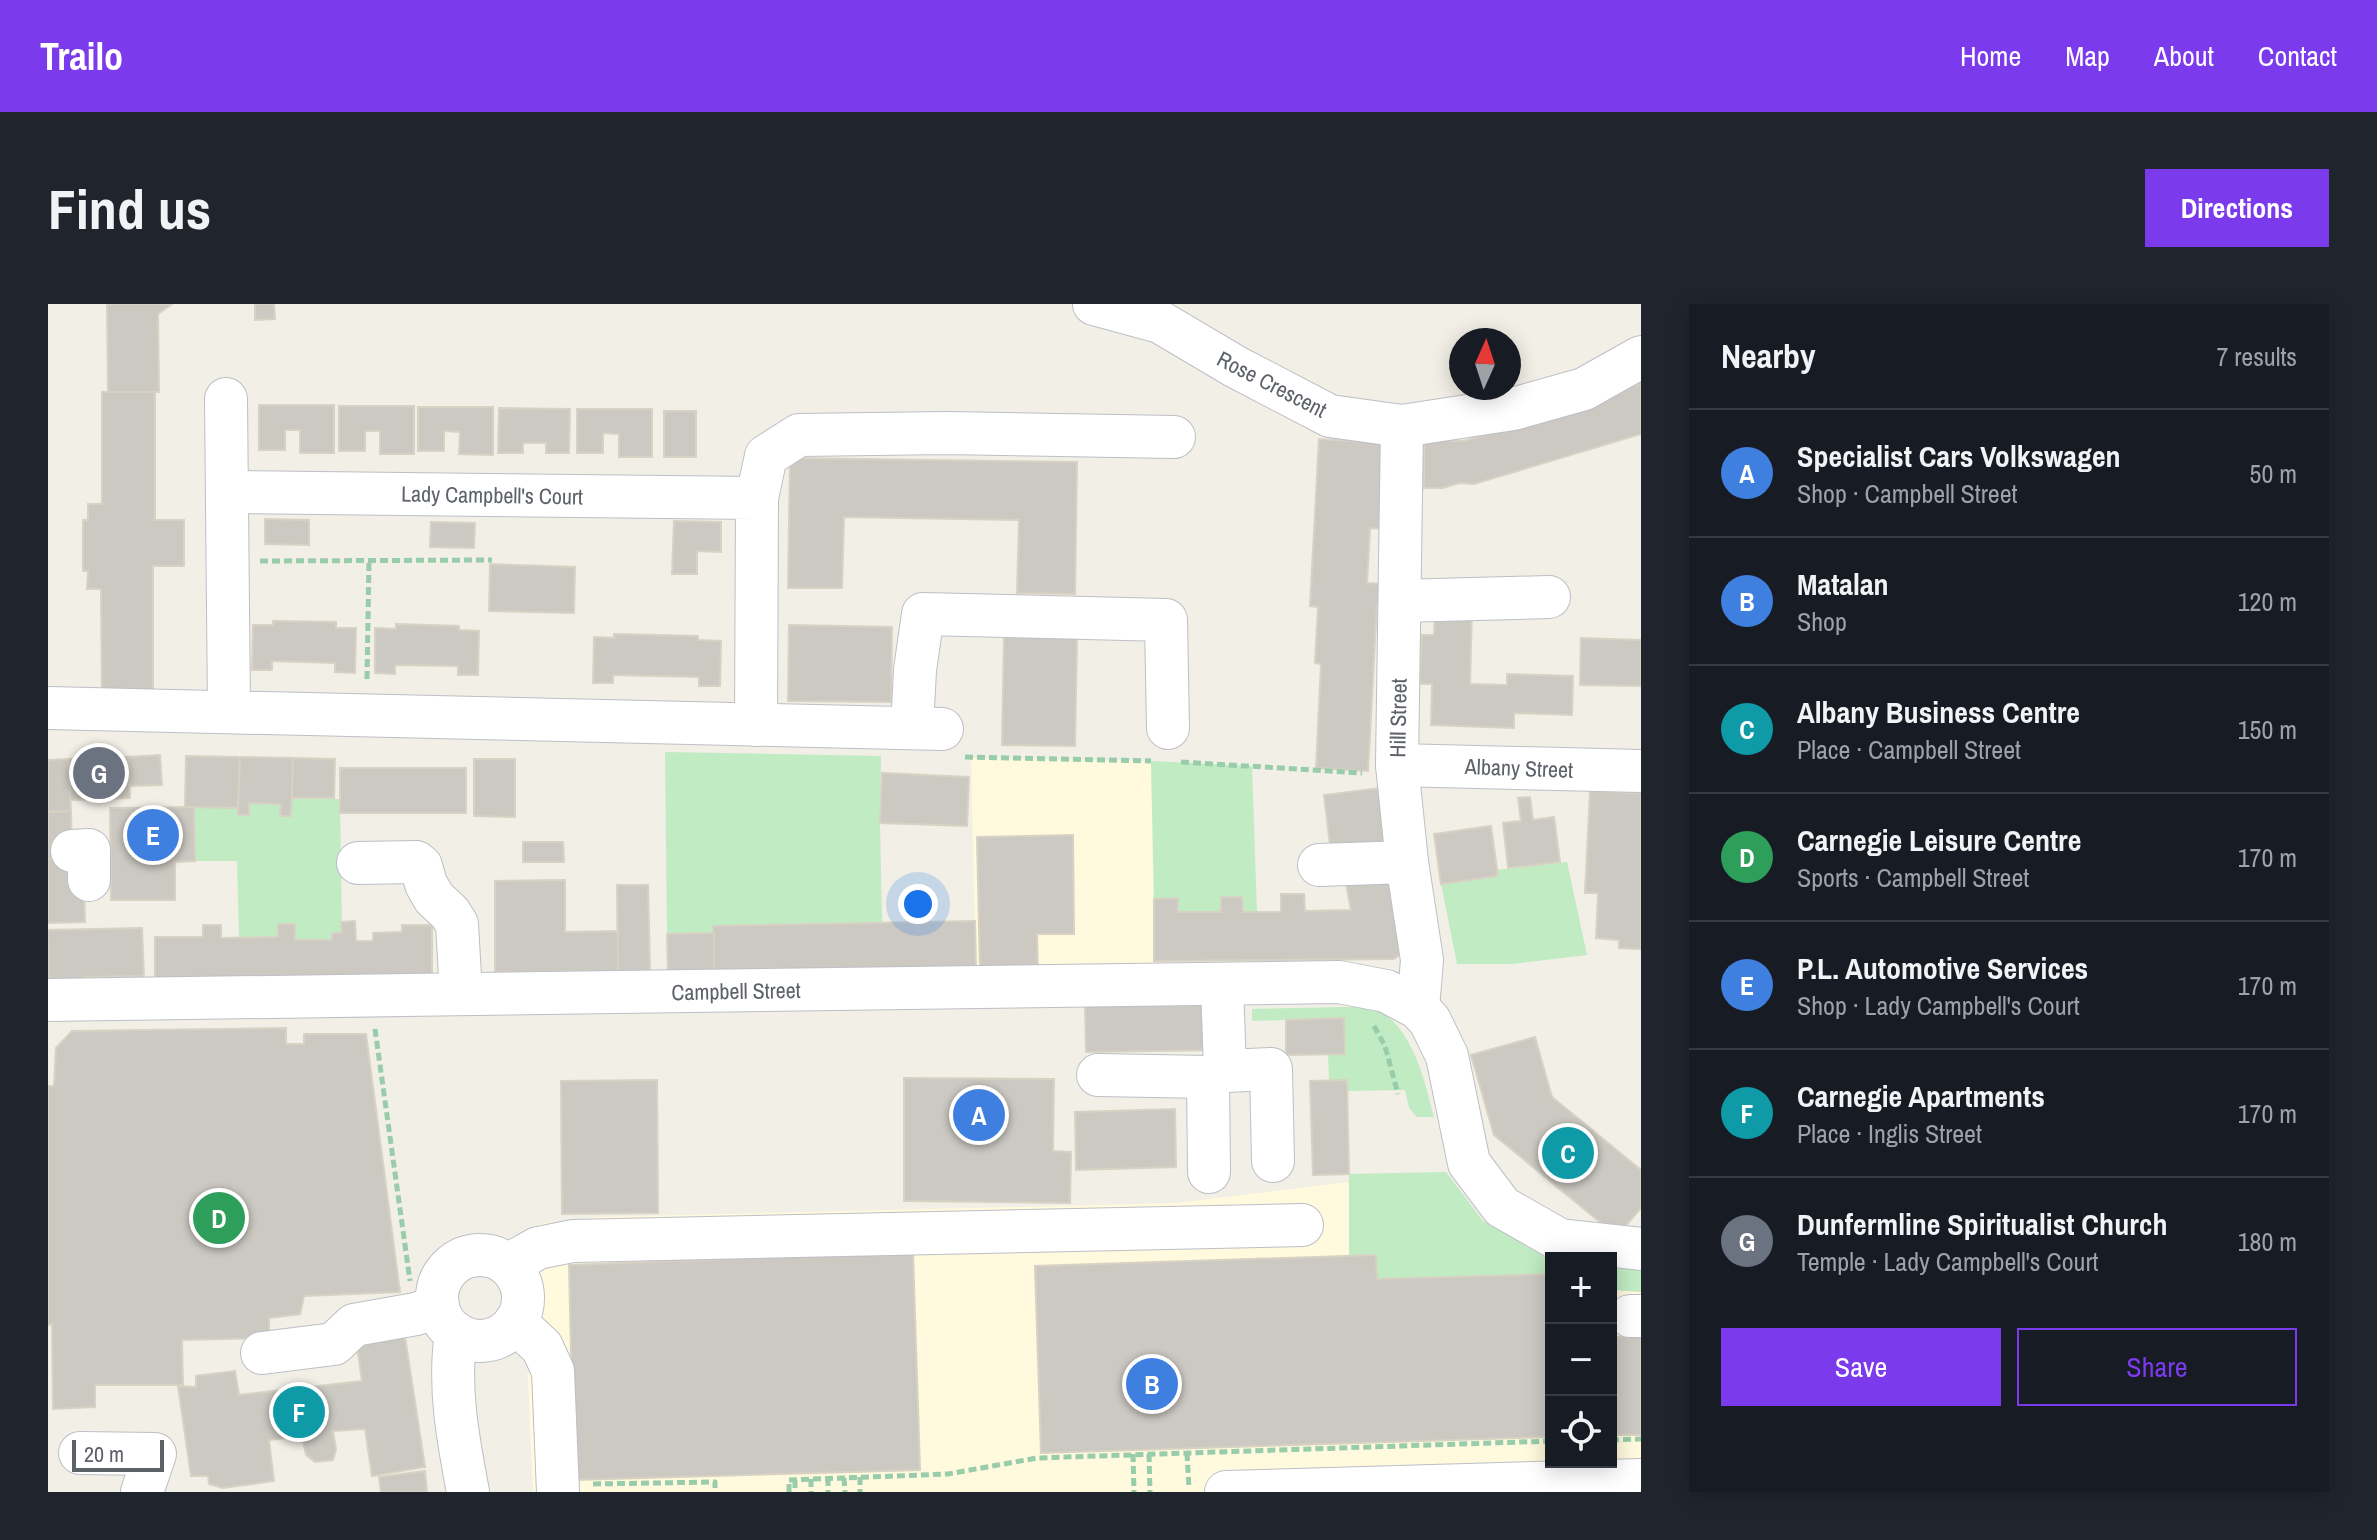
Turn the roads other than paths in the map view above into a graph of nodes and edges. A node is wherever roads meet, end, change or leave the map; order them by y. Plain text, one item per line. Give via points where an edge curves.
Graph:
1 (1094, 304) edge
2 (1641, 357) edge
3 (226, 399) dead end
4 (1402, 426) junction
5 (1174, 437) dead end
6 (227, 492) junction
7 (757, 498) junction
8 (1549, 597) dead end
9 (1400, 601) junction
10 (48, 708) edge
11 (229, 712) junction
12 (756, 725) junction
13 (1168, 728) dead end
14 (1397, 765) junction
15 (1641, 771) edge
16 (1407, 862) junction
17 (358, 863) dead end
18 (1319, 865) dead end
19 (1222, 984) junction
20 (461, 994) junction
21 (48, 1000) edge
22 (1418, 1008) junction
23 (1216, 1074) junction
24 (1098, 1075) dead end
25 (1273, 1161) dead end
26 (1209, 1172) dead end
27 (1302, 1225) dead end
28 (496, 1248) junction
29 (1641, 1249) edge
30 (435, 1311) junction
31 (515, 1322) junction
32 (262, 1353) dead end
33 (80, 1453) dead end
34 (1641, 1480) edge
35 (571, 1488) edge
36 (1431, 1489) edge
37 (142, 1492) edge
38 (468, 1492) edge
39 (1226, 1492) edge

1 - 4 street, Rose Crescent via 1160,322 1330,416
2 - 4 street, Rose Crescent via 1584,389 1513,409
3 - 6 street
4 - 9 street, Hill Street
5 - 7 street via 799,435 766,456
6 - 7 street, Lady Campbell's Court
6 - 11 street
7 - 12 street
8 - 9 street
9 - 14 street, Hill Street
10 - 11 street
11 - 12 street
12 - 13 street via 927,729 915,670 923,614 1166,620
14 - 15 street, Albany Street
14 - 16 street, Hill Street
16 - 18 street
16 - 22 street, Hill Street via 1422,960
17 - 20 street via 421,866 434,898 457,924
19 - 20 street, Campbell Street
19 - 22 street, Campbell Street via 1339,982 1386,991
19 - 23 street
20 - 21 street, Campbell Street
22 - 29 street via 1447,1056 1469,1163 1502,1207 1560,1240
23 - 24 street
23 - 25 street via 1271,1069
23 - 26 street
27 - 28 street via 573,1241
28 - 30 street via 458,1261 448,1270
28 - 31 street via 521,1286 523,1299
30 - 31 street via 471,1340 503,1334
30 - 32 street via 354,1325 334,1344
30 - 38 street via 451,1365
31 - 35 street via 542,1347 553,1371
33 - 37 street via 155,1454
34 - 36 street
36 - 39 street

